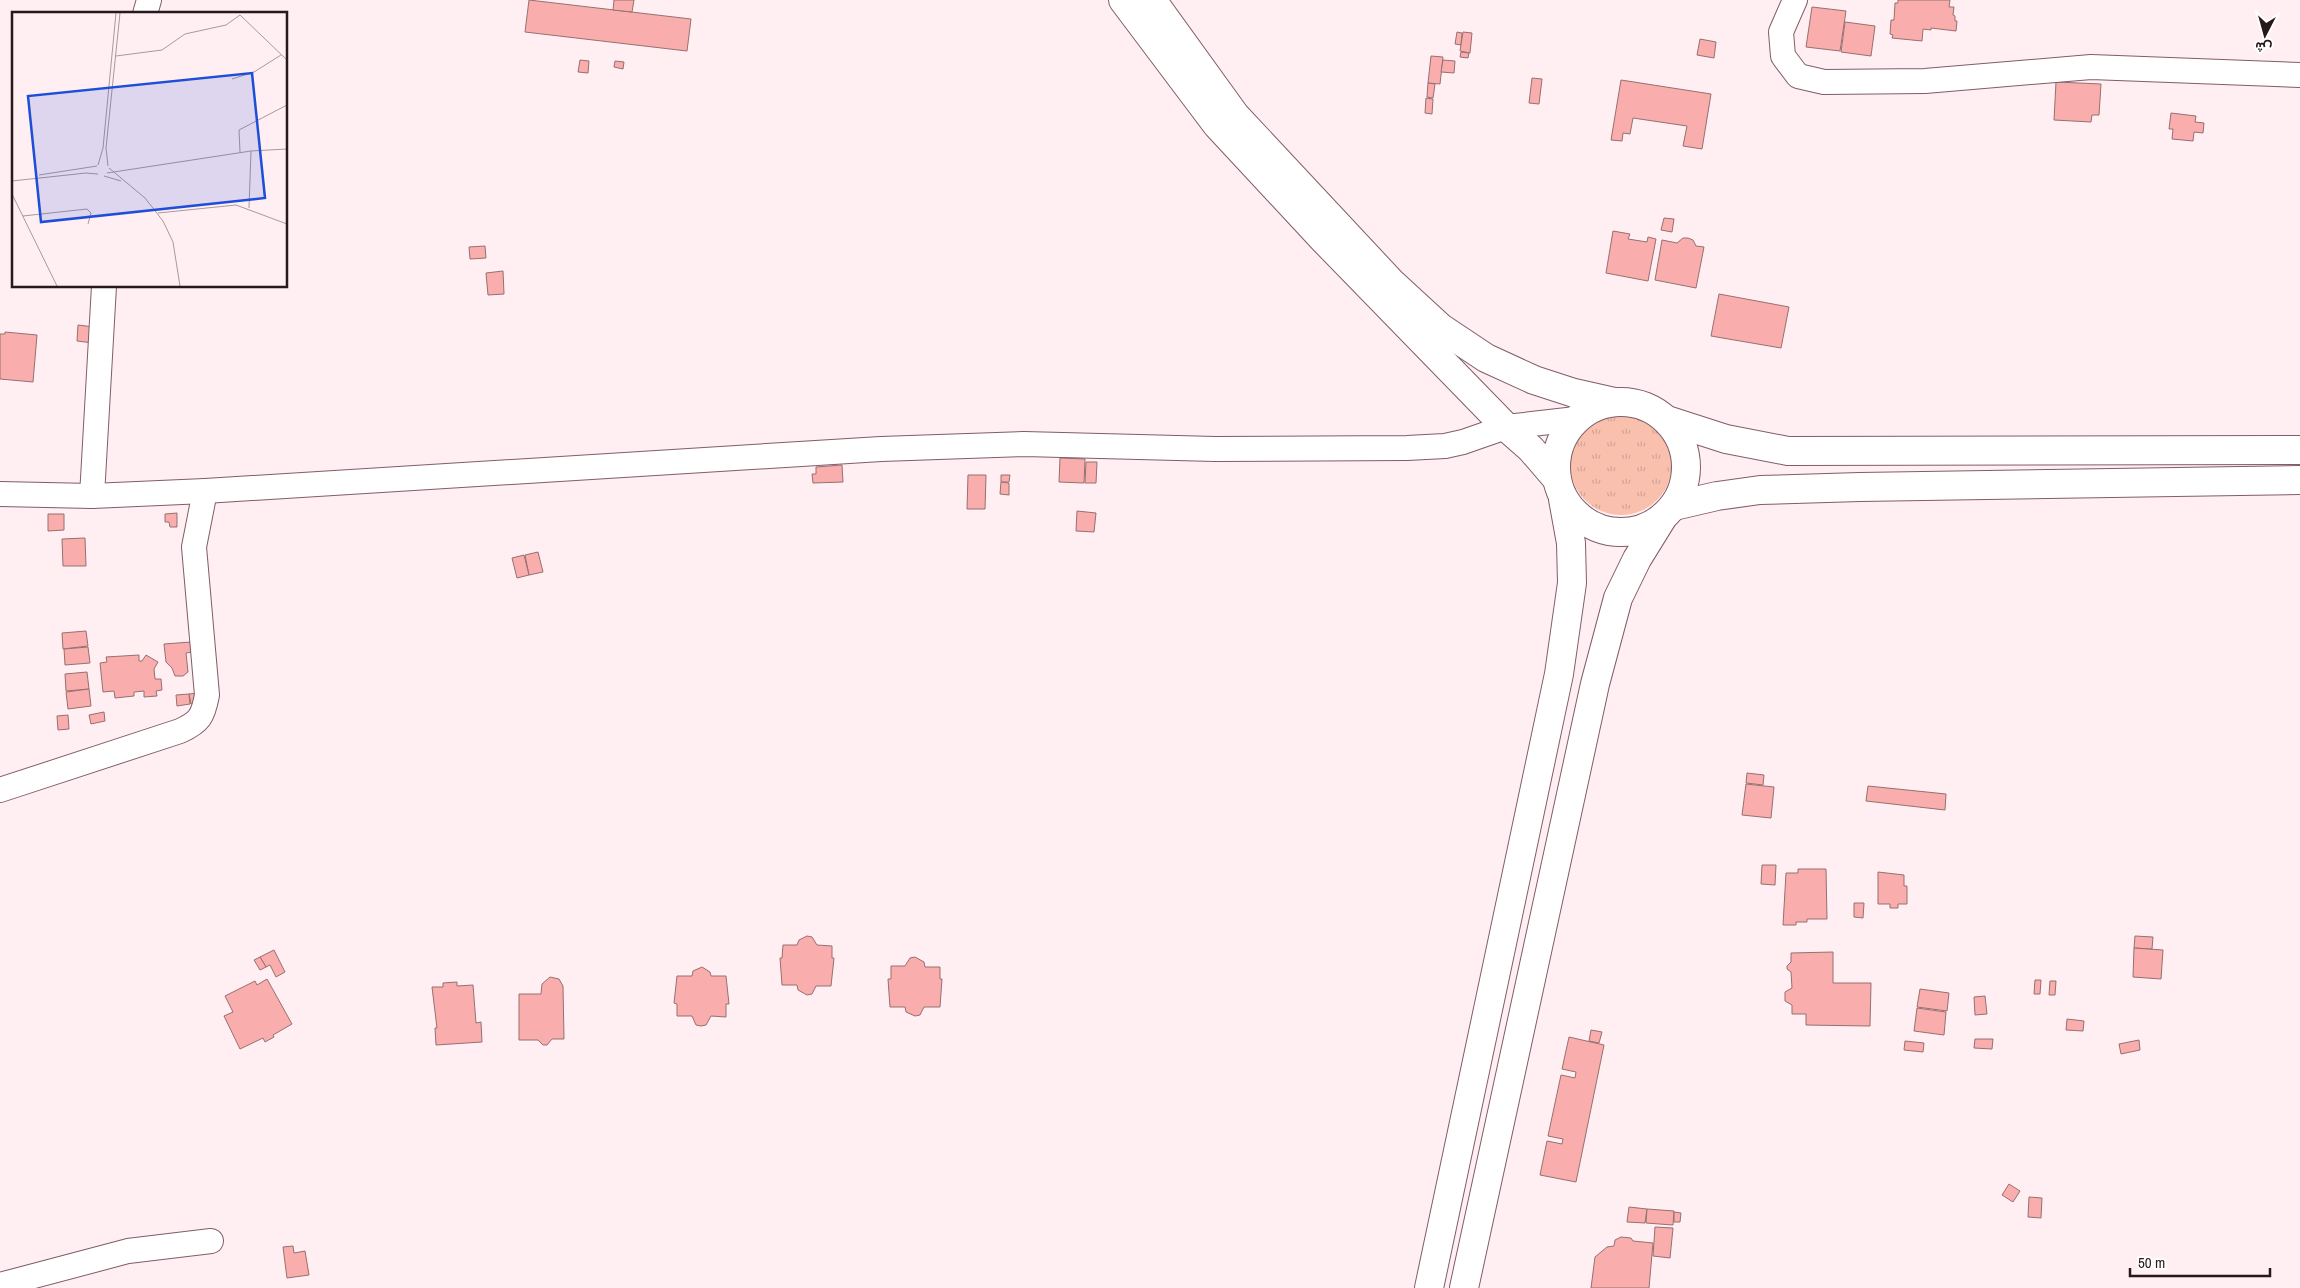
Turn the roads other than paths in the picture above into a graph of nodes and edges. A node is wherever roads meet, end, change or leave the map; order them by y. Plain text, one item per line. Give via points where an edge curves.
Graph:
1 (1123, 0) edge
2 (1152, 0) edge
3 (1795, 0) edge
4 (2300, 75) edge
5 (104, 288) edge
6 (1614, 402) junction
7 (1576, 419) junction
8 (1667, 420) junction
9 (1506, 427) junction
10 (2300, 450) edge
11 (2300, 480) edge
12 (1560, 488) junction
13 (205, 491) junction
14 (0, 494) edge
15 (92, 496) junction
16 (1669, 512) junction
17 (0, 790) edge
18 (211, 1241) dead end
19 (0, 1285) edge
20 (1429, 1288) edge
21 (1464, 1288) edge

1 - 9 main road via 1217,125
2 - 6 main road via 1235,114 1391,282 1441,328 1486,358 1534,380
3 - 4 street via 1781,32 1783,56 1798,76 1824,82 1925,81 2091,67
5 - 15 street
6 - 7 main road via 1594,407
6 - 8 main road via 1652,409
7 - 9 street
7 - 12 main road via 1563,436 1556,456
8 - 10 main road via 1726,439 1788,451
8 - 16 main road via 1677,432 1687,462 1682,492
9 - 12 main road via 1531,449
9 - 13 street via 1464,442 1407,448 1215,449 1024,444 890,448
11 - 16 main road via 1760,490 1717,496
12 - 16 main road via 1582,520 1609,532 1638,530
12 - 20 main road via 1571,544 1572,583 1559,674
13 - 15 street
13 - 17 street via 194,547 207,695 204,711 195,724
14 - 15 street
16 - 21 main road via 1637,559 1618,598 1595,684
18 - 19 street via 128,1251

